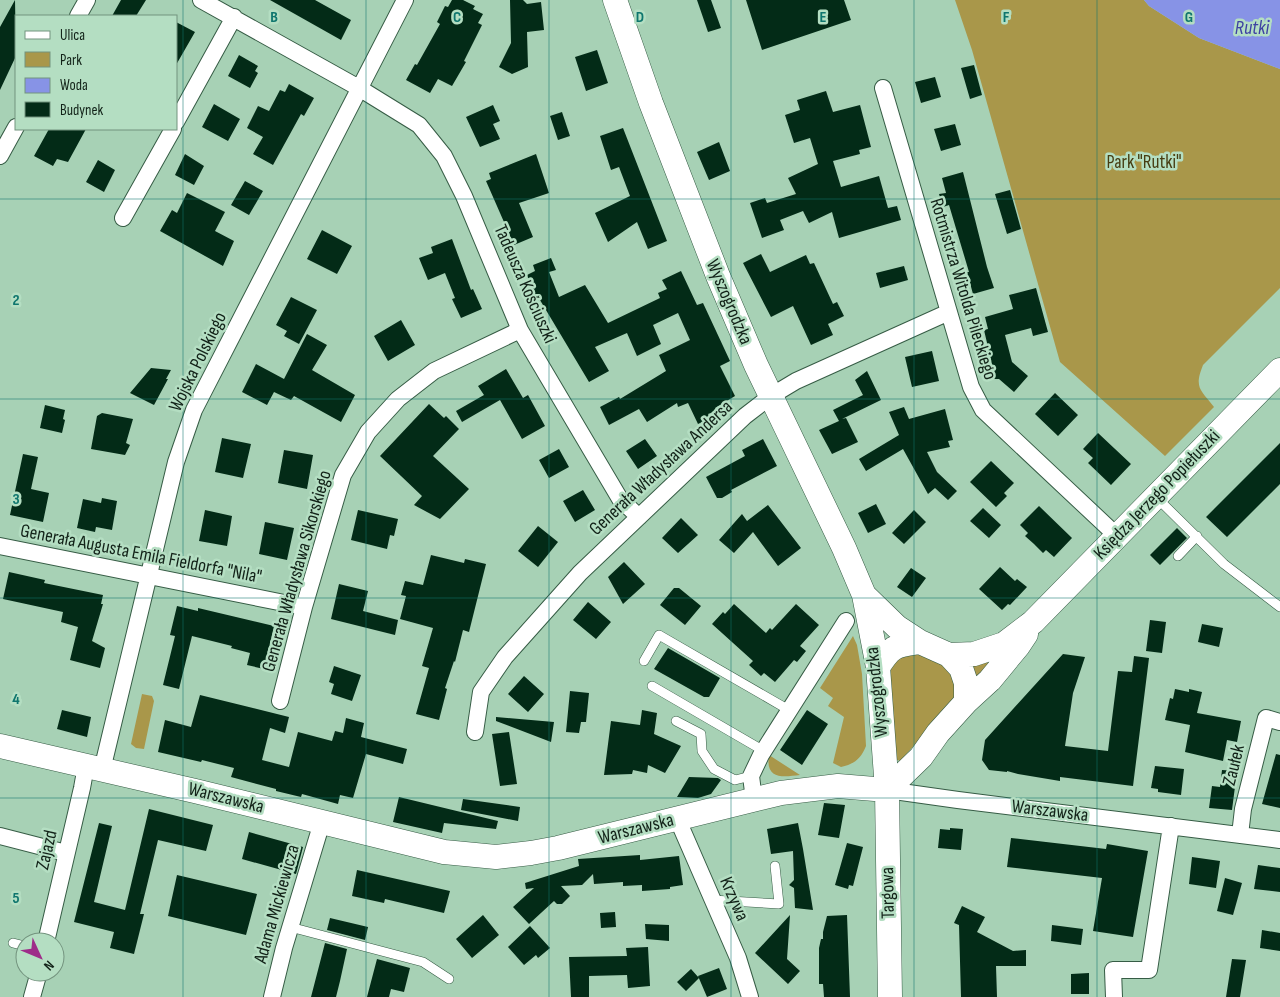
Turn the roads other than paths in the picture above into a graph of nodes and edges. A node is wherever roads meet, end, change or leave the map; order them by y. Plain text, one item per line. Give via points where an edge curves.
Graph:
1 (87, 0) edge
2 (201, 0) edge
3 (405, 0) edge
4 (615, 0) edge
5 (79, 15) edge
6 (234, 17) junction
7 (359, 88) junction
8 (882, 88) dead end
9 (178, 118) edge
10 (15, 128) edge
11 (172, 130) edge
12 (0, 156) edge
13 (123, 218) dead end
14 (949, 312) junction
15 (520, 330) junction
16 (1280, 370) edge
17 (771, 396) junction
18 (1155, 496) junction
19 (639, 517) junction
20 (1116, 536) junction
21 (1197, 536) junction
22 (0, 546) edge
23 (1178, 556) dead end
24 (150, 576) junction
25 (864, 595) junction
26 (304, 607) junction
27 (1280, 607) edge
28 (846, 621) dead end
29 (1033, 622) junction
30 (920, 642) junction
31 (949, 655) junction
32 (644, 661) dead end
33 (878, 667) junction
34 (652, 686) dead end
35 (280, 701) dead end
36 (966, 702) junction
37 (789, 710) junction
38 (676, 721) dead end
39 (1280, 722) edge
40 (475, 732) dead end
41 (0, 746) edge
42 (764, 751) junction
43 (94, 768) junction
44 (751, 776) junction
45 (887, 790) junction
46 (754, 800) junction
47 (677, 818) junction
48 (322, 822) junction
49 (1171, 826) junction
50 (0, 836) edge
51 (1240, 836) junction
52 (1280, 840) edge
53 (66, 853) junction
54 (775, 866) dead end
55 (712, 900) junction
56 (290, 927) junction
57 (48, 932) edge
58 (12, 943) dead end
59 (15, 944) edge
60 (449, 979) dead end
61 (36, 982) edge
62 (32, 997) edge
63 (272, 997) edge
64 (750, 997) edge
65 (890, 997) edge
66 (1114, 997) edge

1 - 5 street
2 - 6 street, Tadeusza Kościuszki
3 - 7 street, Wojska Polskiego
4 - 17 street, Wyszogrodzka via 687,199
6 - 7 street, Tadeusza Kościuszki
6 - 9 street
7 - 15 street, Tadeusza Kościuszki via 419,125 444,156
7 - 24 street, Wojska Polskiego via 194,410 176,462
8 - 14 street, Rotmistrza Witolda Pileckiego
10 - 12 street
11 - 13 street
14 - 17 street, Generała Władysława Andersa via 796,381
14 - 20 street, Rotmistrza Witolda Pileckiego via 971,387 983,410
15 - 19 street, Tadeusza Kościuszki via 620,499
15 - 26 street, Generała Władysława Sikorskiego via 434,371 398,399 368,432 343,475
16 - 18 street, Księdza Jerzego Popiełuszki
17 - 19 street, Generała Władysława Andersa via 745,416
17 - 25 street, Wyszogrodzka
18 - 20 street, Księdza Jerzego Popiełuszki
18 - 21 lane
19 - 40 street, Generała Władysława Andersa via 580,573 505,657 481,692
20 - 29 street, Księdza Jerzego Popiełuszki
21 - 23 lane
21 - 27 lane via 1224,564
22 - 24 street, Generała Augusta Emila Fieldorfa "Nila"
24 - 26 street, Generała Augusta Emila Fieldorfa "Nila"
24 - 43 street, Wojska Polskiego
25 - 30 street, Wyszogrodzka via 897,627
25 - 33 street, Wyszogrodzka
26 - 35 street, Generała Władysława Sikorskiego
28 - 37 street
29 - 31 street, Księdza Jerzego Popiełuszki via 1004,644 974,654
29 - 36 street, Księdza Jerzego Popiełuszki via 990,680
30 - 31 street, Wyszogrodzka
30 - 33 street via 897,646 887,653
31 - 36 street via 961,668 966,683
32 - 37 lane via 659,635
33 - 45 street, Wyszogrodzka
34 - 42 lane
36 - 45 street, Księdza Jerzego Popiełuszki via 921,757
37 - 42 street
38 - 44 lane via 701,734 702,750 714,769 735,780
39 - 51 street, Zaułek via 1266,718 1243,809
41 - 43 street, Warszawska
42 - 44 street
43 - 48 street, Warszawska
43 - 53 street, Zajazd via 82,788
44 - 46 street
45 - 46 street, Warszawska via 844,786 812,788
45 - 49 street, Warszawska
45 - 65 street, Targowa
46 - 47 street, Warszawska
47 - 48 street, Warszawska via 558,848 496,857 444,852
47 - 55 street, Krzywa
48 - 56 street, Adama Mickiewicza
49 - 51 street, Warszawska
49 - 66 street via 1149,970 1113,970
50 - 53 street
51 - 52 street, Warszawska
53 - 57 street, Zajazd
54 - 55 lane via 780,904
55 - 64 street, Krzywa via 738,958
56 - 60 lane via 423,962
56 - 63 street, Adama Mickiewicza
58 - 59 lane
61 - 62 street

